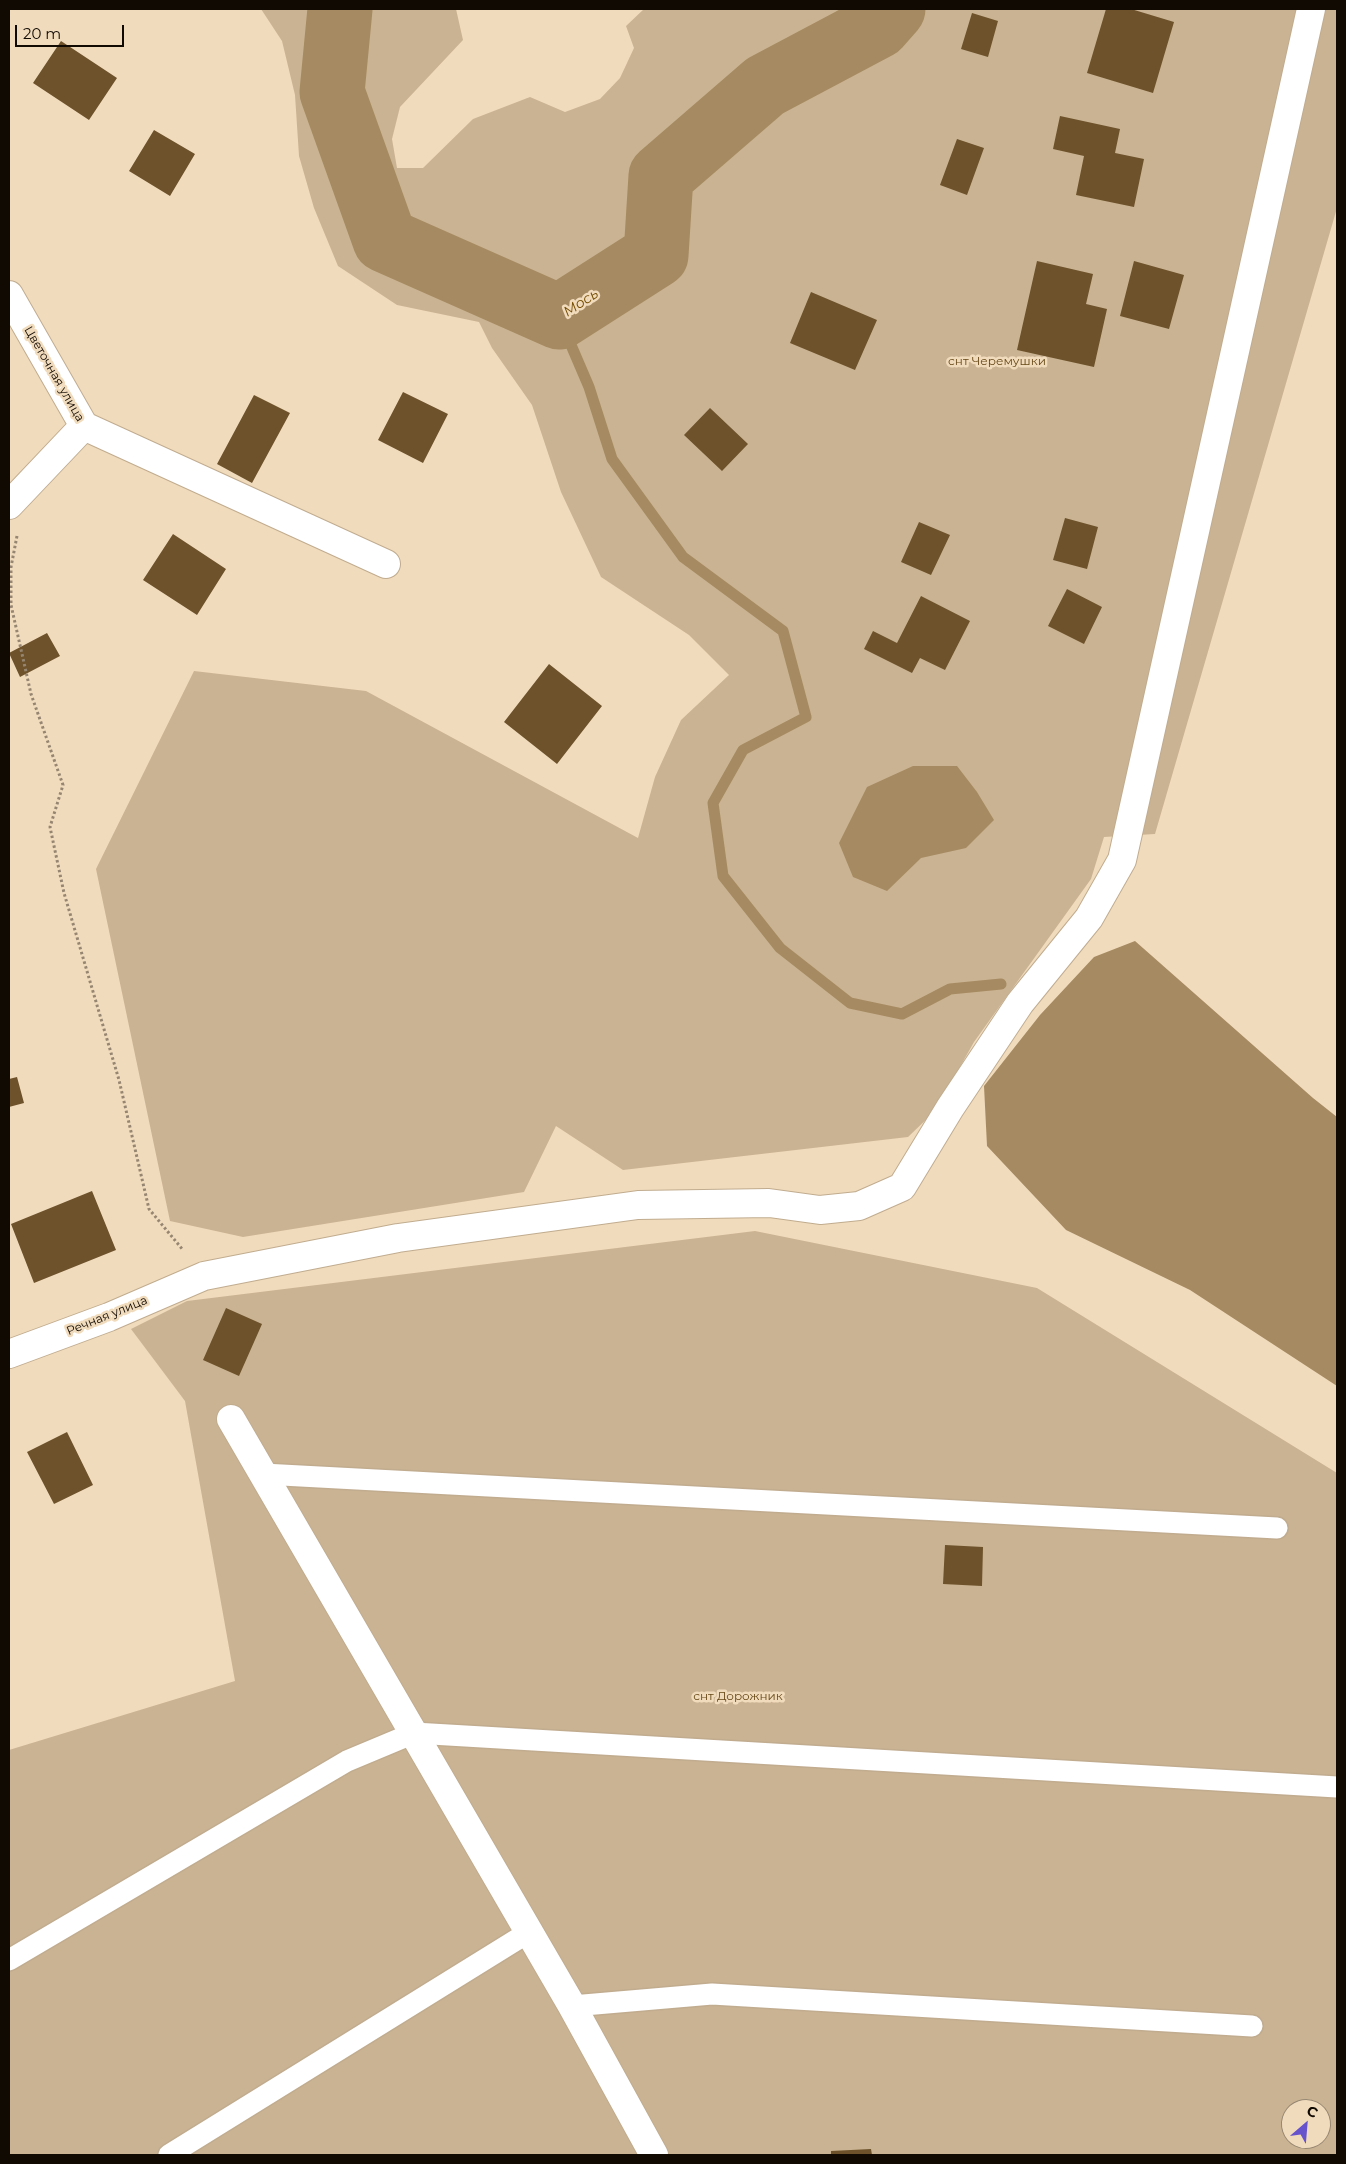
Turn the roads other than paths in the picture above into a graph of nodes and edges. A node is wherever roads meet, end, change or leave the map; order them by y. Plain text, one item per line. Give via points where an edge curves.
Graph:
1 (1311, 9) edge
2 (9, 295) edge
3 (84, 426) junction
4 (17, 497) edge
5 (386, 564) dead end
6 (9, 1354) edge
7 (231, 1419) dead end
8 (263, 1474) junction
9 (1276, 1528) dead end
10 (414, 1733) junction
11 (1337, 1787) edge
12 (529, 1932) junction
13 (9, 1960) edge
14 (572, 2006) junction
15 (1252, 2026) dead end
16 (169, 2155) edge
17 (654, 2155) edge

1 - 6 street, Речная улица via 1122,860 1089,918 1020,1003 902,1187 859,1206 820,1210 769,1203 638,1205 398,1238 204,1276 109,1317
2 - 3 street, Цветочная улица
3 - 4 street
3 - 5 street
7 - 8 street
8 - 9 lane
8 - 10 street
10 - 11 lane
10 - 12 street
10 - 13 lane via 347,1761
12 - 14 street
12 - 16 lane
14 - 15 lane via 712,1994
14 - 17 street

